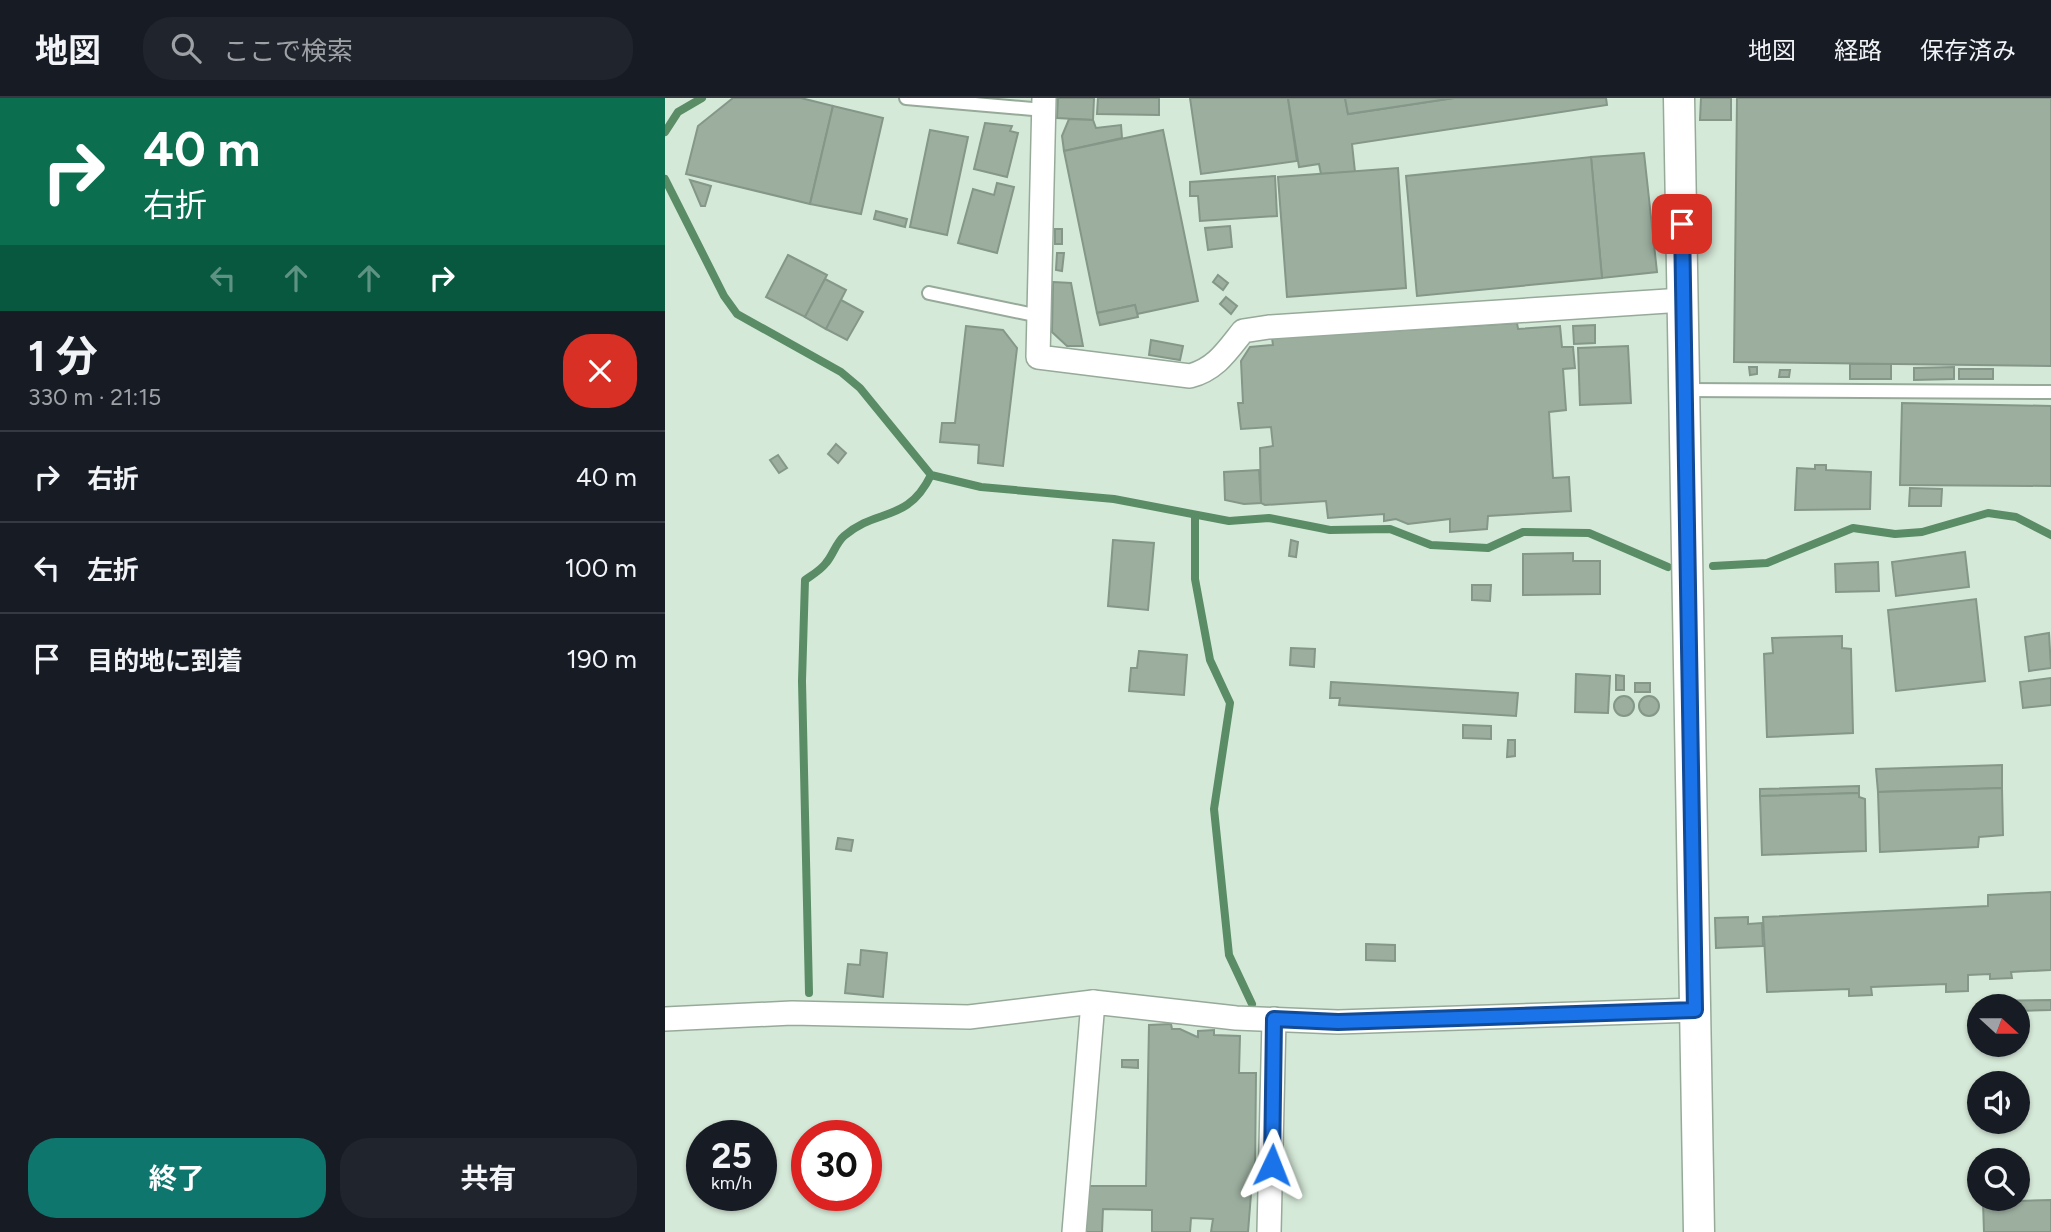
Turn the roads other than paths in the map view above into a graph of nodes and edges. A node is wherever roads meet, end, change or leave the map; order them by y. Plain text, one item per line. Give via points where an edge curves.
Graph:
1 (906, 98) edge
2 (1679, 98) edge
3 (1044, 104) edge
4 (929, 293) dead end
5 (1683, 300) junction
6 (1038, 316) junction
7 (1684, 390) junction
8 (2051, 393) edge
9 (1093, 1002) junction
10 (1695, 1010) junction
11 (665, 1019) edge
12 (1274, 1019) junction
13 (1074, 1232) edge
14 (1269, 1232) edge
15 (1699, 1232) edge

1 - 3 lane
2 - 5 street
3 - 6 street
4 - 6 lane
5 - 6 street via 1243,331 1220,360 1190,376 1038,357
5 - 7 street
7 - 8 lane
7 - 10 street
9 - 11 street via 969,1017 792,1013
9 - 12 street
9 - 13 street
10 - 12 street via 1338,1022
10 - 15 street
12 - 14 street

